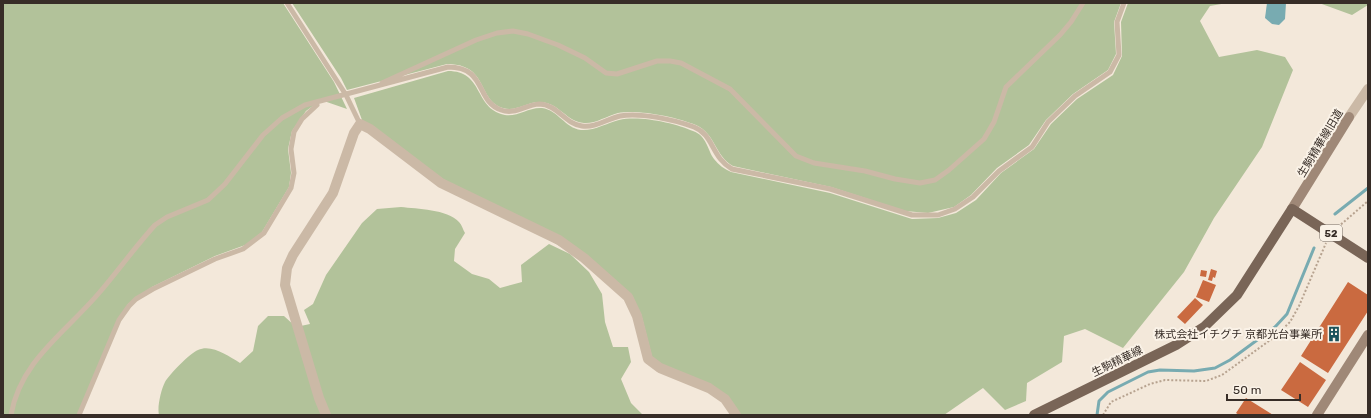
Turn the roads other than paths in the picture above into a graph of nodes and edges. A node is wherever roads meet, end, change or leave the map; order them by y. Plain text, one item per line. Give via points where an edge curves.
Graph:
1 (287, 3) edge
2 (1083, 3) edge
3 (1124, 3) edge
4 (368, 89) junction
5 (1368, 89) edge
6 (346, 95) junction
7 (321, 102) junction
8 (360, 124) junction
9 (1292, 209) junction
10 (1368, 258) edge
11 (1368, 335) edge
12 (11, 415) edge
13 (79, 415) edge
14 (326, 415) edge
15 (736, 415) edge
16 (1034, 415) edge
17 (1317, 415) edge

1 - 6 lane
2 - 4 lane via 1060,36 1006,87 994,122 984,139 935,180 920,184 865,171 814,163 796,156 730,89 681,63 658,61 611,74 558,45 521,32 505,31 483,38
3 - 4 lane via 1117,22 1119,55 1110,72 1063,106 1048,122 1032,147 999,171 967,202 946,213 933,215 904,214 830,189 732,169 717,156 704,133 688,126 648,116 628,115 582,126 572,123 546,105 534,105 514,112 500,110 488,101 474,77 459,68 448,67
4 - 6 lane
5 - 9 street, 生駒精華線旧道
6 - 7 lane
6 - 8 lane
7 - 12 lane via 305,106 282,118 263,136 225,184 208,200 167,217 155,225 98,294 55,336 33,364 25,375
7 - 13 lane via 307,112 294,132 291,149 294,173 291,188 264,233 243,249 215,258 136,299 120,320
8 - 14 street via 354,133 333,193 286,268 285,285
8 - 15 street via 441,183 559,240 584,258 628,296 637,316 648,359 660,368 709,388 725,399
9 - 10 main road, 52
9 - 16 main road, 生駒精華線 via 1237,295 1204,327 1176,345
11 - 17 street

